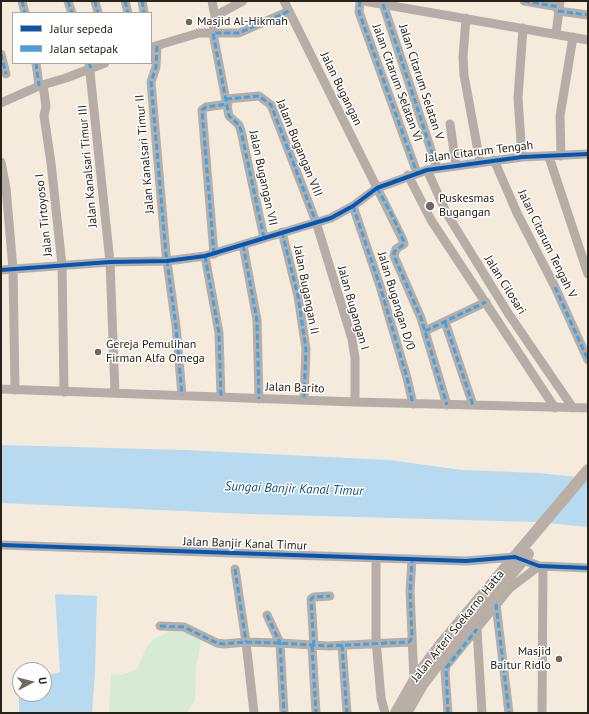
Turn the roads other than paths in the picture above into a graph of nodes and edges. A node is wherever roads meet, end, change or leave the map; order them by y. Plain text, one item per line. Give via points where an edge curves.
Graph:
1 (22, 1) edge
2 (68, 1) edge
3 (95, 1) edge
4 (125, 1) edge
5 (142, 1) edge
6 (212, 1) edge
7 (243, 1) edge
8 (284, 1) edge
9 (360, 1) edge
10 (364, 1) edge
11 (524, 1) edge
12 (383, 4) junction
13 (559, 6) edge
14 (289, 11) junction
15 (25, 12) edge
16 (72, 12) edge
17 (98, 12) edge
18 (128, 12) edge
19 (144, 12) edge
20 (588, 15) edge
21 (215, 16) junction
22 (466, 18) junction
23 (523, 28) junction
24 (213, 33) junction
25 (556, 34) junction
26 (573, 37) junction
27 (588, 40) edge
28 (154, 47) edge
29 (1, 54) edge
30 (36, 64) edge
31 (100, 64) edge
32 (90, 66) edge
33 (6, 74) dead end
34 (41, 85) junction
35 (227, 102) junction
36 (1, 103) edge
37 (450, 124) dead end
38 (588, 154) edge
39 (560, 156) junction
40 (522, 157) junction
41 (549, 157) junction
42 (494, 160) junction
43 (1, 162) edge
44 (480, 162) junction
45 (456, 166) junction
46 (437, 168) junction
47 (427, 170) junction
48 (412, 174) junction
49 (377, 188) junction
50 (353, 206) junction
51 (316, 222) junction
52 (282, 232) junction
53 (264, 238) junction
54 (243, 245) junction
55 (210, 255) junction
56 (167, 261) junction
57 (110, 262) junction
58 (62, 265) junction
59 (13, 269) junction
60 (1, 270) edge
61 (588, 274) edge
62 (486, 302) junction
63 (502, 304) junction
64 (492, 310) junction
65 (445, 322) junction
66 (425, 332) junction
67 (539, 358) junction
68 (588, 360) edge
69 (528, 365) junction
70 (1, 389) edge
71 (16, 390) junction
72 (64, 392) junction
73 (115, 393) junction
74 (182, 395) junction
75 (221, 397) junction
76 (259, 399) junction
77 (304, 400) junction
78 (355, 402) junction
79 (412, 404) junction
80 (447, 405) junction
81 (473, 405) junction
82 (555, 408) junction
83 (573, 408) junction
84 (588, 408) edge
85 (588, 470) edge
86 (588, 482) edge
87 (1, 545) edge
88 (376, 559) junction
89 (412, 560) junction
90 (541, 566) junction
91 (588, 568) edge
92 (235, 574) dead end
93 (330, 596) dead end
94 (496, 604) junction
95 (267, 615) dead end
96 (160, 626) dead end
97 (477, 629) junction
98 (412, 640) junction
99 (246, 642) junction
100 (280, 643) junction
101 (377, 644) junction
102 (342, 645) junction
103 (446, 645) junction
104 (313, 646) junction
105 (414, 680) junction
106 (254, 713) edge
107 (284, 713) edge
108 (316, 713) edge
109 (347, 713) edge
110 (385, 713) edge
111 (396, 713) edge
112 (406, 713) edge
113 (448, 713) edge
114 (482, 713) edge
115 (509, 713) edge
116 (542, 713) edge

1 - 15 street
2 - 16 street
3 - 17 street
4 - 18 street
5 - 19 street
6 - 21 street, Jalan Bugangan VII
7 - 21 street
8 - 14 street, Jalan Bugangan
9 - 48 street, Jalan Citarum Selatan VI via 359,12
10 - 12 street
11 - 13 street
12 - 22 street
12 - 46 street, Jalan Citarum Selatan V
13 - 20 street
13 - 25 street
14 - 24 street via 239,33
14 - 49 street, Jalan Bugangan
21 - 24 street, Jalan Bugangan VII
22 - 23 street
22 - 44 street via 464,75
23 - 25 street
23 - 40 street via 518,98
24 - 28 street via 199,33
24 - 35 street, Jalan Bugangan VII
25 - 26 street
26 - 27 street
26 - 39 street via 560,116
28 - 56 street, Jalan Kanalsari Timur II via 156,67 151,82
29 - 33 street
30 - 34 street, Jalan Tirtoyoso I
31 - 32 street
32 - 34 street
32 - 57 street, Jalan Kanalsari Timur III
34 - 36 street
34 - 58 street, Jalan Tirtoyoso I via 46,106 44,122
35 - 51 street, Jalam Bugangan VIII via 259,96 271,104
35 - 53 street, Jalan Bugangan VII via 230,119 241,131
35 - 55 street, Jalam Bugangan VIII via 202,110
37 - 45 street
38 - 39 street, Jalan Citarum Tengah
39 - 41 street, Jalan Citarum Tengah
40 - 41 street, Jalan Citarum Tengah
40 - 42 street, Jalan Citarum Tengah
41 - 61 street
42 - 44 street, Jalan Citarum Tengah
42 - 68 street, Jalan Citarum Tengah V
43 - 59 street via 6,188
44 - 45 street, Jalan Citarum Tengah
45 - 46 street, Jalan Citarum Tengah
46 - 47 street, Jalan Citarum Tengah
47 - 48 street, Jalan Citarum Tengah
47 - 63 street, Jalan Cilosari via 447,214
48 - 49 street, Jalan Citarum Tengah
48 - 62 street, Jalan Cilosari via 431,220
49 - 50 street, Jalan Citarum Tengah
49 - 66 street, Jalan Bugangan via 404,242 396,249 394,256
50 - 51 street, Jalan Citarum Tengah via 332,218
50 - 79 street, Jalan Bugangan D/0 via 380,286
51 - 52 street, Jalan Citarum Tengah
51 - 78 street, Jalan Bugangan I via 354,347
52 - 53 street, Jalan Citarum Tengah
52 - 77 street, Jalan Bugangan II via 298,296 306,349
53 - 54 street, Jalan Citarum Tengah
54 - 55 street, Jalan Citarum Tengah
54 - 76 street via 257,320
55 - 56 street, Jalan Citarum Tengah
55 - 75 street via 219,333
56 - 57 street, Jalan Citarum Tengah
56 - 74 street, Jalan Kanalsari Timur II
57 - 58 street, Jalan Citarum Tengah
57 - 73 street, Jalan Kanalsari Timur III
58 - 59 street, Jalan Citarum Tengah
58 - 72 street, Jalan Tirtoyoso I
59 - 60 street, Jalan Citarum Tengah
59 - 71 street
62 - 64 street, Jalan Cilosari
62 - 65 street
63 - 64 street
63 - 67 street, Jalan Cilosari
64 - 69 street, Jalan Cilosari
65 - 66 street
65 - 81 street
66 - 80 street
67 - 69 street
67 - 83 street, Jalan Cilosari
69 - 82 street, Jalan Cilosari
70 - 71 street, Jalan Barito
71 - 72 street, Jalan Barito
72 - 73 street, Jalan Barito
73 - 74 street, Jalan Barito
74 - 75 street, Jalan Barito
75 - 76 street, Jalan Barito
76 - 77 street, Jalan Barito
77 - 78 street, Jalan Barito
78 - 79 street, Jalan Barito
79 - 80 street, Jalan Barito
80 - 81 street, Jalan Barito
81 - 82 street, Jalan Barito
82 - 83 street, Jalan Barito
83 - 84 street, Jalan Barito
85 - 103 main road, Jalan Arteri Soekarno Hatta, bridge
86 - 103 main road, Jalan Arteri Soekarno Hatta, bridge
87 - 88 street, Jalan Banjir Kanal Timur
88 - 89 street, Jalan Banjir Kanal Timur
88 - 101 street
89 - 90 street, Jalan Banjir Kanal Timur via 488,561 515,557
89 - 98 street
90 - 91 street, Jalan Banjir Kanal Timur
90 - 94 street via 510,588
90 - 116 street
92 - 99 street
93 - 104 street via 311,599
94 - 97 street
94 - 115 street
95 - 100 street
96 - 99 street via 188,628 217,643
97 - 113 street via 446,666
97 - 114 street
98 - 101 street
98 - 105 street
99 - 100 street
99 - 106 street
100 - 104 street
100 - 107 street
101 - 102 street
101 - 110 street via 381,698
102 - 104 street
102 - 109 street
103 - 105 main road, Jalan Arteri Soekarno Hatta
103 - 112 main road, Jalan Arteri Soekarno Hatta
104 - 108 street
105 - 111 main road, Jalan Arteri Soekarno Hatta

